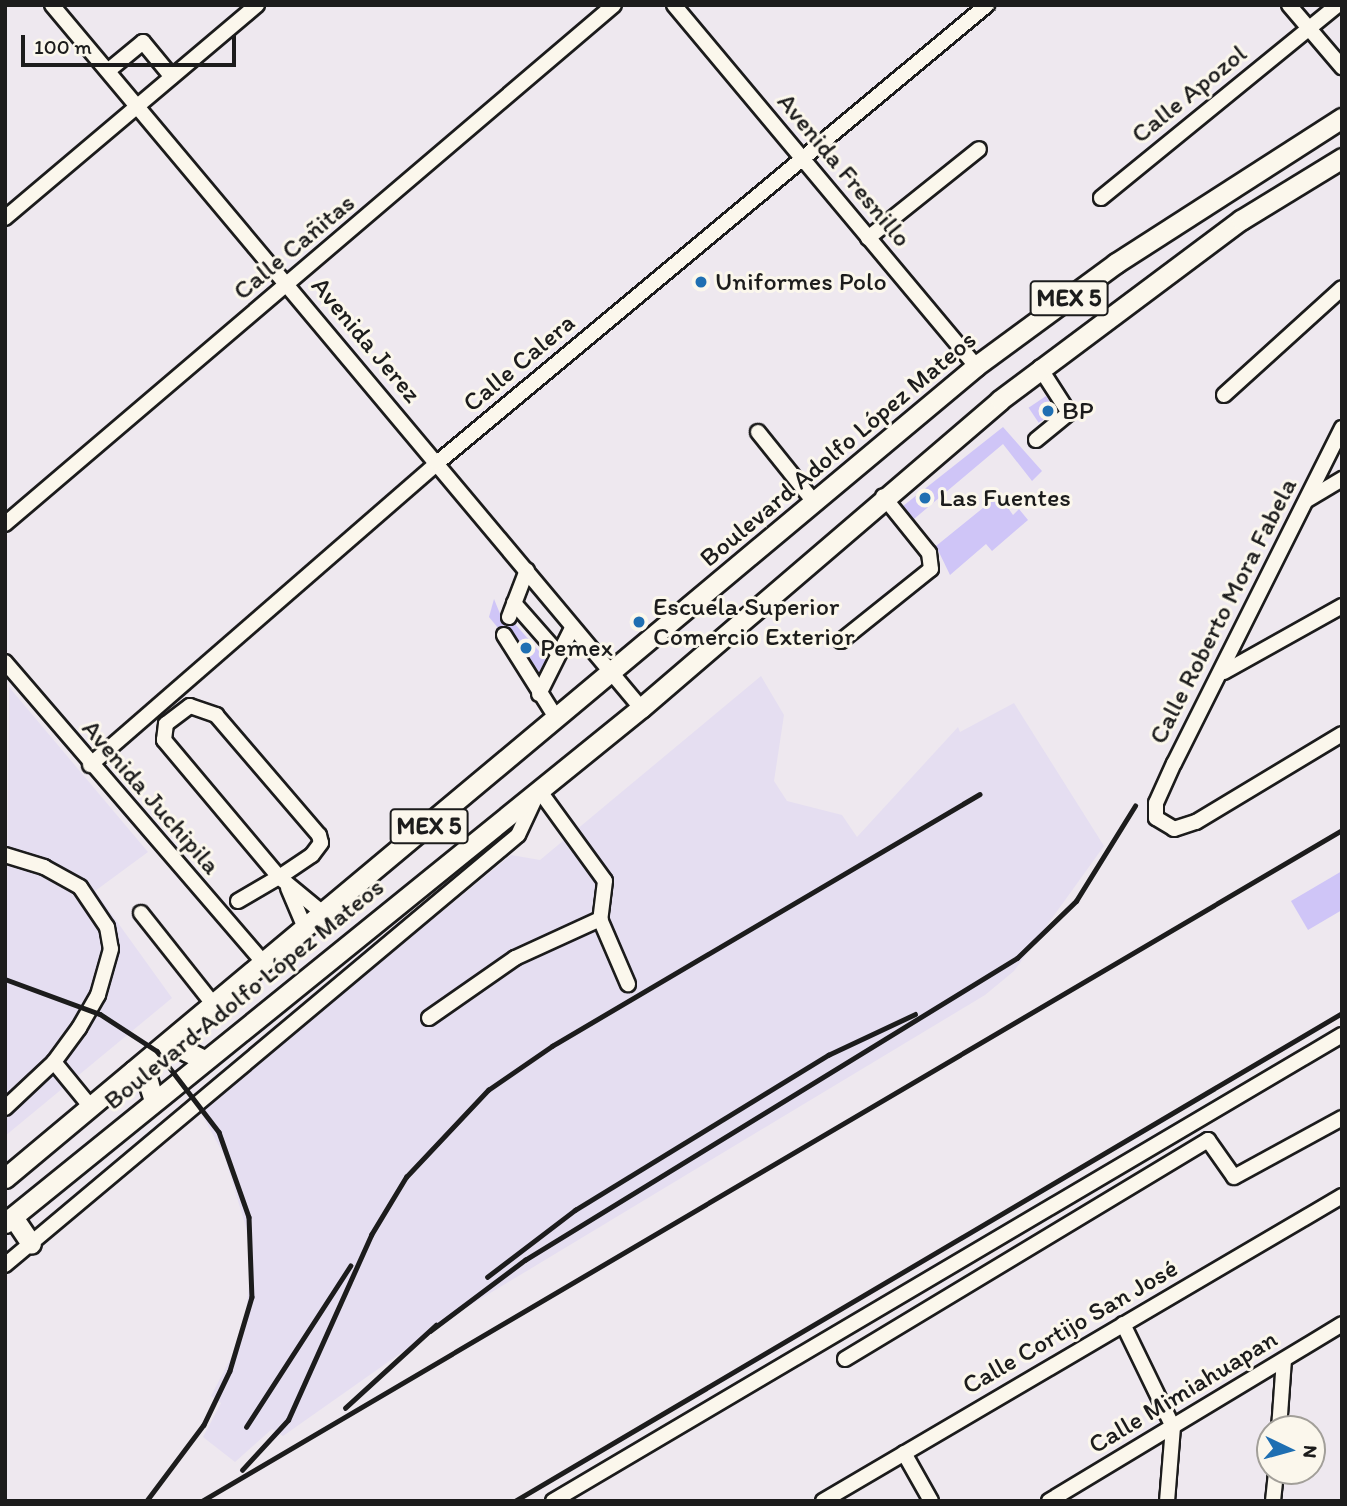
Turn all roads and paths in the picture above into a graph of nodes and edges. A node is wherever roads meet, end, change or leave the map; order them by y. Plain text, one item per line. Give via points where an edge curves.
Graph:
1 (52, 5) edge
2 (257, 5) edge
3 (614, 5) edge
4 (674, 5) edge
5 (986, 5) edge
6 (1289, 5) edge
7 (1338, 5) edge
8 (1309, 29) junction
9 (1342, 67) edge
10 (109, 70) junction
11 (172, 77) junction
12 (140, 104) junction
13 (1342, 118) edge
14 (979, 149) dead end
15 (1342, 158) edge
16 (803, 159) junction
17 (1101, 198) dead end
18 (5, 218) edge
19 (868, 238) junction
20 (287, 285) junction
21 (1342, 288) edge
22 (976, 366) junction
23 (1041, 368) junction
24 (1224, 395) dead end
25 (1342, 428) edge
26 (758, 432) dead end
27 (1036, 440) dead end
28 (437, 463) junction
29 (1342, 479) edge
30 (883, 496) junction
31 (1306, 500) junction
32 (814, 502) junction
33 (5, 524) edge
34 (527, 570) junction
35 (1342, 607) edge
36 (572, 628) junction
37 (504, 635) dead end
38 (841, 641) dead end
39 (558, 653) junction
40 (8, 672) edge
41 (1224, 672) junction
42 (609, 675) junction
43 (539, 694) junction
44 (641, 708) junction
45 (557, 719) junction
46 (1342, 734) edge
47 (90, 765) junction
48 (539, 790) junction
49 (5, 855) edge
50 (283, 882) junction
51 (239, 901) dead end
52 (141, 913) dead end
53 (324, 914) junction
54 (600, 919) junction
55 (305, 928) junction
56 (263, 962) junction
57 (628, 984) dead end
58 (214, 1004) junction
59 (429, 1018) dead end
60 (180, 1032) junction
61 (1342, 1035) edge
62 (204, 1060) junction
63 (54, 1062) junction
64 (133, 1071) junction
65 (154, 1101) junction
66 (90, 1107) junction
67 (5, 1108) edge
68 (1342, 1118) edge
69 (5, 1178) edge
70 (1342, 1196) edge
71 (9, 1220) edge
72 (31, 1244) junction
73 (5, 1265) edge
74 (1123, 1324) junction
75 (1342, 1324) edge
76 (845, 1359) dead end
77 (1284, 1360) junction
78 (1280, 1415) edge
79 (1173, 1427) junction
80 (904, 1452) junction
81 (1052, 1500) edge
82 (553, 1501) edge
83 (823, 1501) edge
84 (932, 1501) edge
85 (1167, 1501) edge

1 - 10 street, Avenida Jerez
2 - 11 street
3 - 20 street, Calle Cañitas
4 - 16 street, Avenida Fresnillo
5 - 16 street, Calle Calera
6 - 8 street
7 - 8 street, Calle Apozol
8 - 9 street
8 - 17 street, Calle Apozol
10 - 11 street via 143,42
10 - 12 street, Avenida Jerez
11 - 12 street
12 - 18 street
12 - 20 street, Avenida Jerez
13 - 22 main road, Boulevard Adolfo López Mateos / MEX 5 via 1128,255
14 - 19 street
15 - 23 main road, Boulevard Adolfo López Mateos / MEX 5 via 1241,220
16 - 19 street, Avenida Fresnillo
16 - 28 street, Calle Calera
19 - 22 street, Avenida Fresnillo
20 - 28 street, Avenida Jerez
20 - 33 street, Calle Cañitas
21 - 24 street
22 - 32 main road, Boulevard Adolfo López Mateos / MEX 5
23 - 27 street via 1069,413
23 - 30 main road, Boulevard Adolfo López Mateos / MEX 5
25 - 31 street, Calle Roberto Mora Fabela
26 - 32 street
28 - 34 street, Avenida Jerez
28 - 47 street, Calle Calera
29 - 31 street
30 - 38 street via 929,553 931,569
30 - 44 main road, Boulevard Adolfo López Mateos / MEX 5
31 - 41 street, Calle Roberto Mora Fabela
32 - 42 main road, Boulevard Adolfo López Mateos / MEX 5
34 - 36 street, Avenida Jerez
34 - 39 street via 512,610
35 - 41 street
36 - 39 street
36 - 42 street, Avenida Jerez
37 - 43 street
39 - 43 street
40 - 47 street, Avenida Juchipila
41 - 46 street, Calle Roberto Mora Fabela via 1169,774 1156,818 1174,829 1196,822
42 - 44 street, Avenida Jerez
42 - 45 main road, Boulevard Adolfo López Mateos / MEX 5
43 - 45 street
44 - 48 main road, Boulevard Adolfo López Mateos / MEX 5
45 - 53 main road, Boulevard Adolfo López Mateos / MEX 5
47 - 56 street, Avenida Juchipila
48 - 54 street via 605,881
48 - 62 main road, Boulevard Adolfo López Mateos / MEX 5
48 - 72 street via 518,835
49 - 63 street via 69,877 89,897 110,937 110,961 98,995
50 - 50 street via 321,844 319,835 216,715 190,706 166,724 164,740
50 - 51 street
50 - 53 street
50 - 55 street
52 - 58 street
53 - 55 main road, Boulevard Adolfo López Mateos / MEX 5
54 - 57 street
54 - 59 street via 515,958
55 - 56 main road, Boulevard Adolfo López Mateos / MEX 5
56 - 58 main road, Boulevard Adolfo López Mateos / MEX 5
58 - 60 main road, Boulevard Adolfo López Mateos / MEX 5
60 - 62 main road via 186,1051
60 - 64 main road, Boulevard Adolfo López Mateos / MEX 5
61 - 82 street
62 - 65 main road, Boulevard Adolfo López Mateos / MEX 5
63 - 66 street
63 - 67 street
64 - 65 main road via 148,1082
64 - 66 main road, Boulevard Adolfo López Mateos / MEX 5
65 - 71 main road, Boulevard Adolfo López Mateos / MEX 5
66 - 69 main road, Boulevard Adolfo López Mateos / MEX 5
68 - 76 street via 1234,1177 1208,1140
70 - 74 street, Calle Cortijo San José
71 - 72 main road
72 - 73 street
74 - 79 street
74 - 80 street, Calle Cortijo San José
75 - 77 street, Calle Mimiahuapan
77 - 78 street
77 - 79 street, Calle Mimiahuapan
79 - 81 street, Calle Mimiahuapan
79 - 85 street
80 - 83 street, Calle Cortijo San José
80 - 84 street

